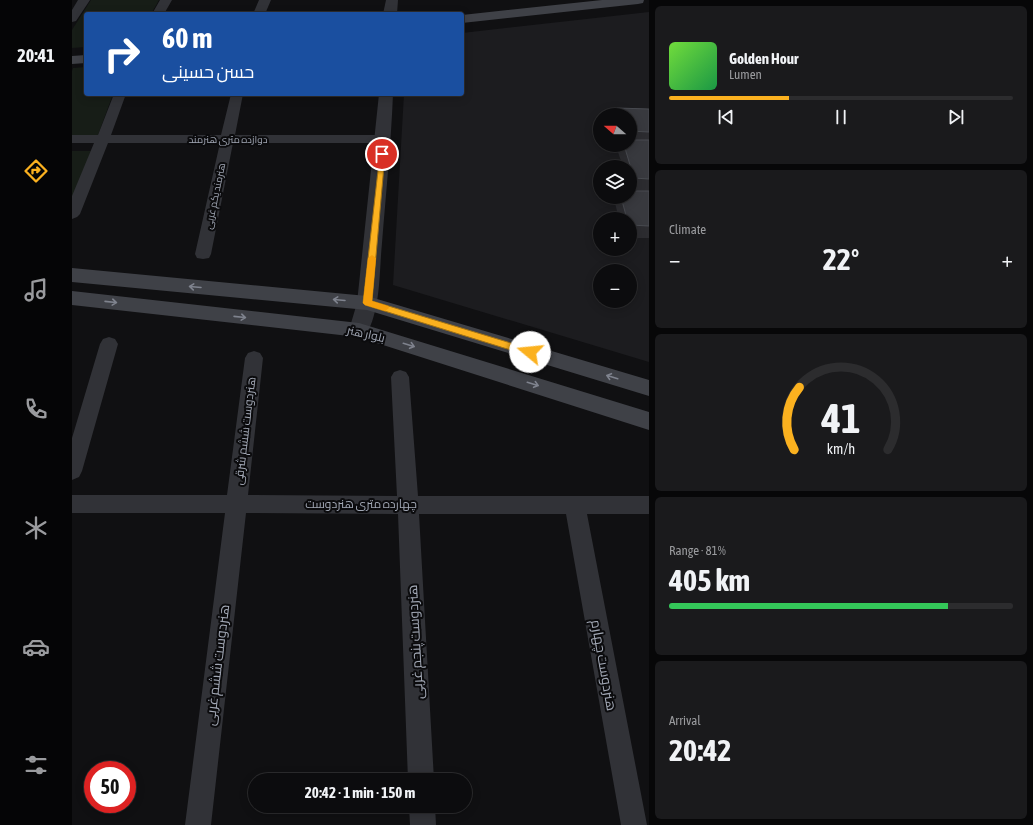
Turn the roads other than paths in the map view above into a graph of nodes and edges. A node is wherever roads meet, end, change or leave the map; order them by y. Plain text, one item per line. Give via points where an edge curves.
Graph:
1 (84, 0) edge
2 (166, 0) edge
3 (265, 0) edge
4 (392, 0) edge
5 (633, 0) edge
6 (159, 12) edge
7 (260, 12) edge
8 (390, 12) edge
9 (72, 19) edge
10 (464, 19) edge
11 (84, 59) edge
12 (72, 60) edge
13 (119, 96) edge
14 (237, 96) edge
15 (386, 96) edge
16 (72, 139) edge
17 (103, 139) junction
18 (226, 139) junction
19 (383, 139) junction
20 (72, 214) edge
21 (203, 254) dead end
22 (72, 275) edge
23 (72, 298) edge
24 (368, 303) junction
25 (359, 330) junction
26 (108, 344) dead end
27 (254, 358) dead end
28 (400, 377) dead end
29 (649, 388) edge
30 (649, 421) edge
31 (72, 471) edge
32 (72, 504) edge
33 (237, 504) junction
34 (408, 504) junction
35 (575, 505) junction
36 (649, 505) edge
37 (421, 773) edge
38 (422, 813) edge
39 (198, 825) edge
40 (423, 825) edge
41 (634, 825) edge

1 - 9 street
2 - 6 street
3 - 7 street
4 - 8 street
5 - 10 main road
11 - 12 main road
13 - 17 street
14 - 18 street, هنرمند یکم غربی
15 - 19 street
16 - 17 street, دوازده متری هنرمند
17 - 18 street, دوازده متری هنرمند
17 - 20 street
18 - 19 street, دوازده متری هنرمند
18 - 21 street, هنرمند یکم غربی
19 - 24 street
24 -> 22 main road
23 -> 25 main road, بلوار هنر
24 - 25 street
29 -> 24 main road
25 -> 30 main road, بلوار هنر
26 - 31 street
27 - 33 street, هنردوست ششم شرقی
28 - 34 street, هنردوست پنجم غربی
32 - 33 street, چهارده متری هنردوست
33 - 34 street, چهارده متری هنردوست
33 - 39 street, هنردوست ششم غربی
34 - 35 street, چهارده متری هنردوست
34 - 37 street, هنردوست پنجم غربی
35 - 36 street, چهارده متری هنردوست
35 - 41 street, هنردوست چهارم
38 - 40 street

